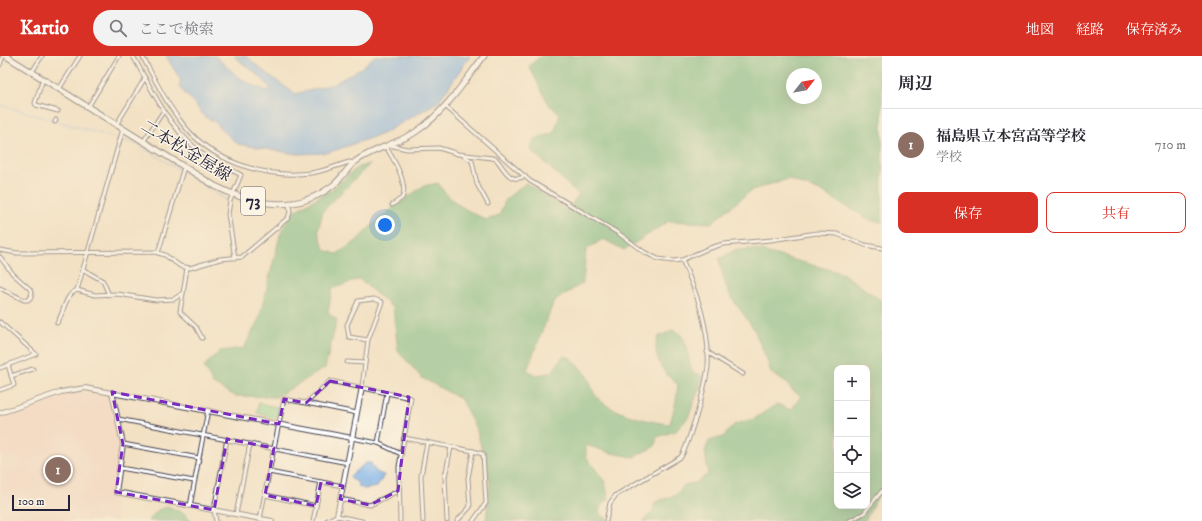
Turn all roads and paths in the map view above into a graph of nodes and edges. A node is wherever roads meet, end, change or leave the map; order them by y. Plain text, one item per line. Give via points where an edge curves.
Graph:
1 (2, 56) edge
2 (6, 56) edge
3 (42, 56) edge
4 (80, 56) edge
5 (119, 56) edge
6 (133, 56) edge
7 (142, 56) edge
8 (484, 56) edge
9 (0, 65) edge
10 (32, 72) junction
11 (145, 78) junction
12 (43, 79) junction
13 (59, 89) junction
14 (445, 106) junction
15 (88, 107) junction
16 (58, 111) dead end
17 (163, 112) junction
18 (116, 125) junction
19 (123, 129) junction
20 (144, 142) junction
21 (387, 146) junction
22 (461, 154) junction
23 (354, 163) junction
24 (183, 170) junction
25 (525, 176) junction
26 (233, 195) junction
27 (289, 204) junction
28 (488, 204) dead end
29 (392, 205) dead end
30 (882, 248) edge
31 (0, 250) edge
32 (88, 252) junction
33 (158, 253) junction
34 (0, 257) edge
35 (235, 258) junction
36 (682, 260) junction
37 (188, 268) junction
38 (84, 270) junction
39 (0, 288) edge
40 (77, 290) junction
41 (182, 292) junction
42 (109, 295) junction
43 (0, 322) edge
44 (57, 323) dead end
45 (202, 338) dead end
46 (368, 340) junction
47 (708, 352) junction
48 (347, 362) dead end
49 (365, 364) junction
50 (8, 366) junction
51 (0, 368) edge
52 (33, 369) dead end
53 (743, 374) dead end
54 (11, 376) junction
55 (362, 388) junction
56 (0, 390) edge
57 (112, 392) junction
58 (387, 393) junction
59 (306, 404) junction
60 (208, 410) junction
61 (0, 413) edge
62 (357, 413) junction
63 (118, 419) junction
64 (279, 424) junction
65 (203, 434) junction
66 (352, 438) junction
67 (404, 438) junction
68 (227, 439) junction
69 (427, 442) junction
70 (378, 443) junction
71 (123, 444) junction
72 (250, 444) junction
73 (451, 447) junction
74 (274, 448) junction
75 (473, 451) junction
76 (401, 454) junction
77 (199, 458) junction
78 (348, 463) junction
79 (120, 468) junction
80 (269, 472) junction
81 (194, 481) junction
82 (321, 482) junction
83 (343, 486) junction
84 (398, 491) junction
85 (882, 491) edge
86 (265, 495) junction
87 (340, 499) junction
88 (190, 506) junction
89 (316, 506) junction
90 (214, 510) junction
91 (236, 514) junction
92 (337, 516) junction
93 (260, 518) junction
94 (216, 521) edge
95 (272, 521) edge
96 (313, 521) edge
97 (327, 521) edge
98 (362, 521) edge
99 (400, 521) edge
100 (423, 521) edge
101 (447, 521) edge
102 (456, 521) edge
103 (473, 521) edge
104 (606, 521) edge
105 (849, 521) edge

1 - 9 street
2 - 10 main road, 二本松金屋線 / 73
3 - 10 street
4 - 13 street
5 - 15 street
6 - 11 street
7 - 23 street via 179,120 198,141 225,158 258,171 277,174 312,173 349,162
8 - 14 main road, 二本松金屋線 / 73
10 - 12 main road, 二本松金屋線 / 73
11 - 17 street
11 - 18 street
12 - 13 main road, 二本松金屋線 / 73
12 - 16 street via 35,103
13 - 15 main road, 二本松金屋線 / 73
14 - 21 main road, 二本松金屋線 / 73 via 418,130
14 - 25 street
15 - 18 main road, 二本松金屋線 / 73
17 - 20 street
17 - 26 street via 194,148 210,160 241,175
18 - 19 main road, 二本松金屋線 / 73
19 - 20 main road, 二本松金屋線 / 73
19 - 32 street
20 - 24 main road, 二本松金屋線 / 73
21 - 22 street via 407,149 439,148
21 - 23 main road, 二本松金屋線 / 73
21 - 29 street via 398,166 404,190 402,198
22 - 25 street via 496,159 512,178
22 - 28 street via 472,161 476,184
23 - 27 main road, 二本松金屋線 / 73 via 340,180 319,195
24 - 26 main road, 二本松金屋線 / 73
24 - 33 street
25 - 36 street via 649,255 665,260
26 - 27 main road, 二本松金屋線 / 73 via 254,202
26 - 35 street via 228,220
27 - 35 street via 288,218 249,252
30 - 36 street via 865,245 838,234 817,233 723,244 707,248
31 - 32 street via 19,253
32 - 33 street
32 - 38 street
33 - 37 street
34 - 39 street via 13,274 30,289 32,296 24,300
35 - 37 street via 220,259
36 - 47 street via 700,307
37 - 41 street
38 - 40 street
38 - 42 street via 103,281
40 - 42 street via 95,296
40 - 44 street via 69,296
41 - 42 street via 174,299 156,300
41 - 45 street via 180,312 196,327
43 - 50 street via 36,352 34,356
46 - 46 street via 349,337 347,325 358,301 374,299 382,302
46 - 49 street
47 - 53 street
47 - 104 street via 707,375 702,397 684,452 676,460 616,495 610,503
48 - 49 street
49 - 55 street
50 - 51 street
50 - 54 street
52 - 54 street
54 - 56 street via 14,386
55 - 58 street
55 - 59 street via 330,381
55 - 62 street
57 - 60 street
57 - 61 street via 79,388
57 - 63 street
58 - 67 street via 411,398
58 - 70 street
59 - 62 street
59 - 64 street via 284,399
60 - 64 street
60 - 65 street
62 - 66 street
63 - 65 street
63 - 71 street
64 - 66 street
64 - 74 street
65 - 68 street
65 - 77 street
66 - 70 street
66 - 78 street
67 - 69 street
67 - 76 street
68 - 72 street
68 - 90 street
69 - 73 street
69 - 100 street via 421,476
70 - 76 street
71 - 77 street
71 - 79 street
72 - 74 street
72 - 91 street
73 - 75 street
73 - 101 street via 445,477
74 - 78 street
74 - 80 street
75 - 102 street via 468,478 470,507
75 - 103 street via 483,454 486,503
76 - 84 street
77 - 81 street
78 - 83 street
79 - 81 street
79 - 88 street via 116,492
80 - 82 street
80 - 86 street
81 - 88 street
82 - 83 street
82 - 89 street
83 - 87 street
84 - 87 street via 370,505
84 - 99 street
85 - 105 street via 864,513
86 - 89 street
86 - 93 street
87 - 92 street
88 - 90 street
89 - 96 street
90 - 91 street
90 - 94 street
91 - 93 street
92 - 97 street
92 - 98 street
93 - 95 street

